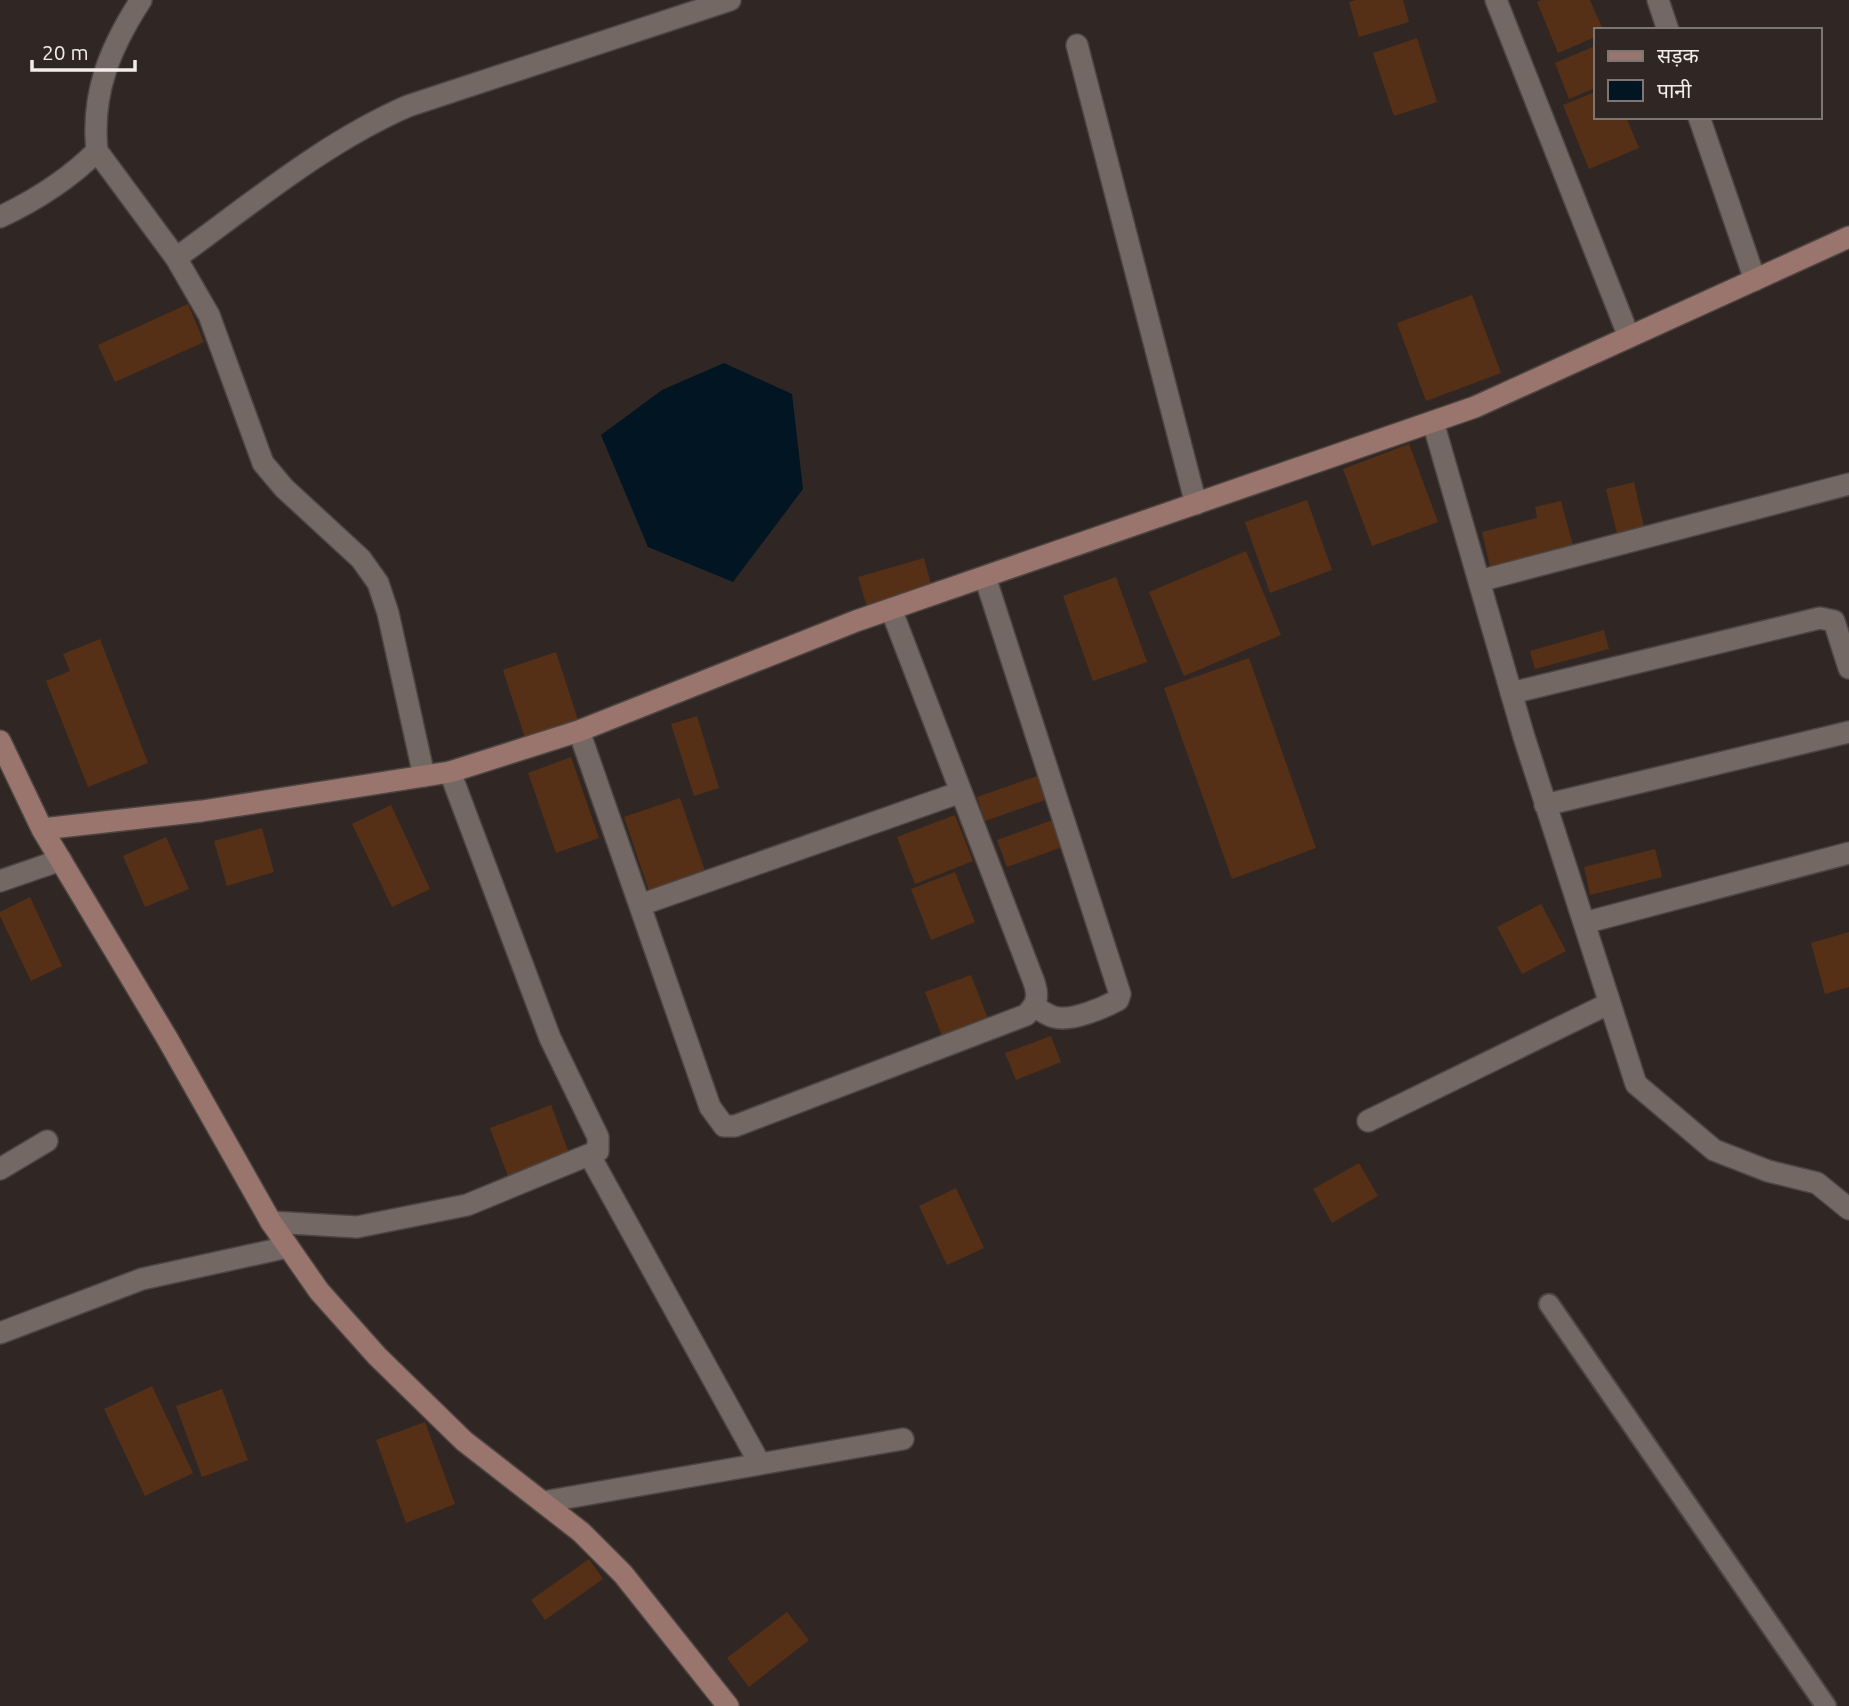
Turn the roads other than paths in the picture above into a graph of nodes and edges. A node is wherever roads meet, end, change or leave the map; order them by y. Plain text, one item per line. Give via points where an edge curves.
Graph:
1 (141, 0) edge
2 (730, 0) edge
3 (1496, 0) edge
4 (1658, 0) edge
5 (1667, 28) edge
6 (1077, 45) dead end
7 (1700, 119) edge
8 (97, 151) junction
9 (0, 217) edge
10 (1849, 237) edge
11 (176, 258) junction
12 (1755, 280) junction
13 (1629, 337) junction
14 (1433, 422) junction
15 (1849, 484) edge
16 (1196, 504) junction
17 (985, 577) junction
18 (1479, 581) junction
19 (891, 609) junction
20 (1849, 668) edge
21 (1511, 693) junction
22 (579, 731) junction
23 (1849, 732) edge
24 (0, 741) edge
25 (450, 772) junction
26 (425, 776) junction
27 (961, 792) junction
28 (1545, 805) junction
29 (42, 828) junction
30 (1849, 853) edge
31 (61, 860) junction
32 (0, 881) edge
33 (640, 905) junction
34 (1584, 923) junction
35 (1610, 1003) junction
36 (1034, 1006) junction
37 (1368, 1121) dead end
38 (47, 1141) dead end
39 (590, 1156) junction
40 (0, 1169) edge
41 (1849, 1209) edge
42 (271, 1222) junction
43 (288, 1247) junction
44 (1549, 1304) dead end
45 (0, 1333) edge
46 (904, 1439) dead end
47 (760, 1464) junction
48 (543, 1502) junction
49 (728, 1706) edge
50 (1826, 1706) edge

1 - 8 street via 102,75 96,102
2 - 11 street via 375,120
3 - 13 street
4 - 5 street
6 - 16 street
7 - 12 street
8 - 9 street via 78,170
8 - 11 street
10 - 12 street
11 - 26 street via 209,315 262,463 361,559 378,583
12 - 13 street
13 - 14 street
14 - 16 street
14 - 18 street
15 - 18 street
16 - 17 street
17 - 19 street
17 - 36 street via 1120,993 1111,1004 1065,1018
18 - 21 street
19 - 22 street
19 - 27 street
20 - 21 street via 1834,621 1820,618
21 - 28 street
22 - 25 street
22 - 33 street
23 - 28 street
24 - 29 street
25 - 26 street
25 - 39 street via 550,1038 598,1137 598,1151
26 - 29 street via 202,811
27 - 33 street
27 - 36 street via 1034,982 1038,994
28 - 34 street
29 - 31 street
30 - 34 street
31 - 32 street
31 - 42 street
33 - 36 street via 710,1107 724,1126 735,1126 1026,1015
34 - 35 street
35 - 37 street
35 - 41 street via 1636,1084 1714,1150 1768,1171 1817,1183
38 - 40 street
39 - 42 street via 467,1205 358,1227
39 - 47 street
42 - 43 street
43 - 45 street via 142,1279
43 - 48 street via 319,1291 377,1356 464,1441
44 - 50 lane
46 - 47 street
47 - 48 street
48 - 49 street via 623,1574

